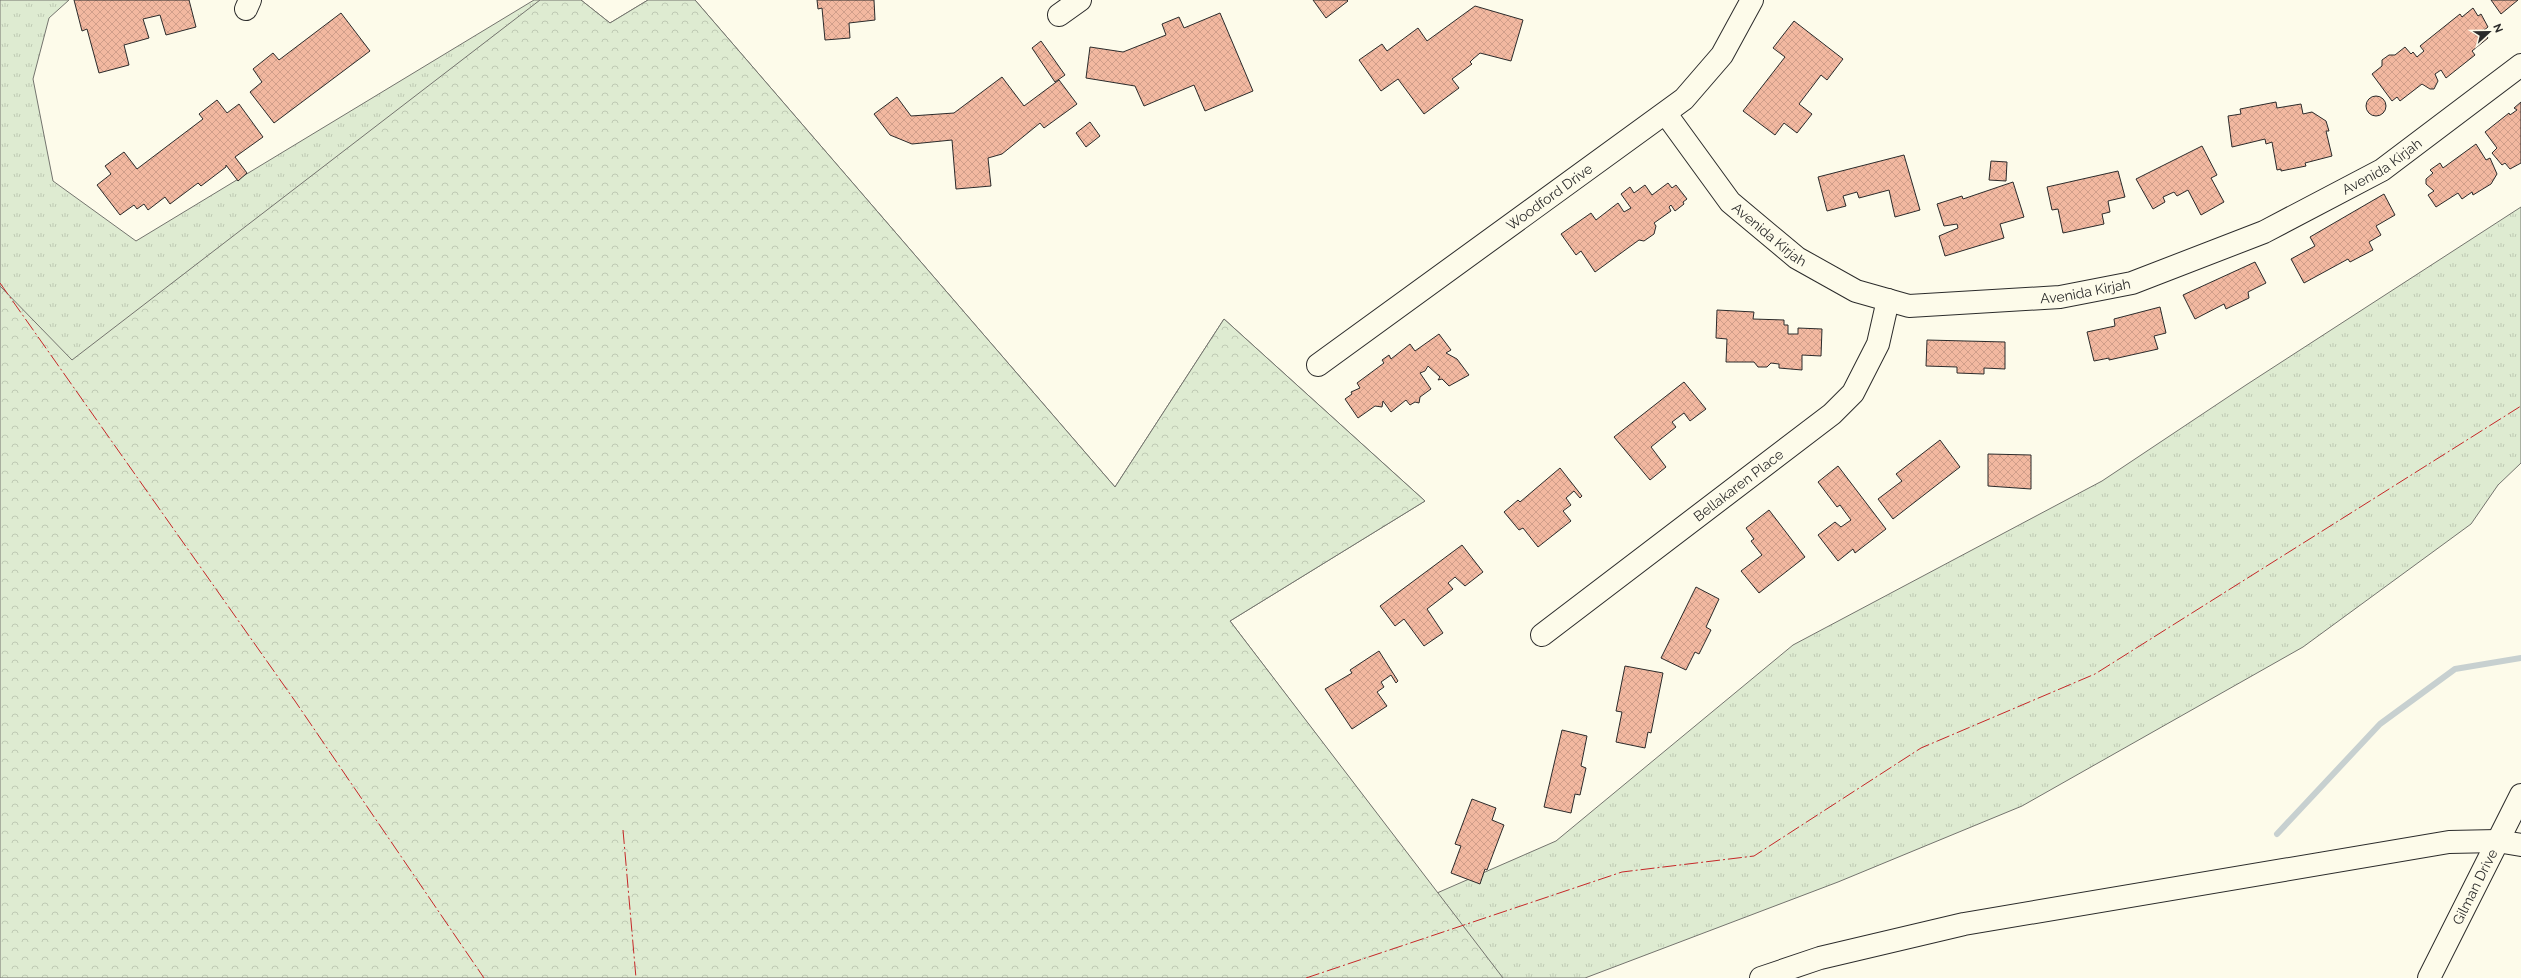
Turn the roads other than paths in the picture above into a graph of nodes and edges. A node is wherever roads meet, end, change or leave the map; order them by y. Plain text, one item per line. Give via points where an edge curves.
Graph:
1 (1080, 0) edge
2 (1752, 0) edge
3 (1059, 15) dead end
4 (2521, 65) edge
5 (1666, 114) junction
6 (1888, 300) junction
7 (1318, 365) dead end
8 (1542, 635) dead end
9 (2521, 795) edge
10 (2497, 841) junction
11 (2521, 845) edge
12 (1761, 978) edge
13 (2429, 978) edge

1 - 3 main road
2 - 5 main road, Woodford Drive via 1722,55 1684,100
4 - 6 main road, Avenida Kirjah via 2382,170 2264,232 2132,283 2060,297 1910,306
5 - 6 main road, Avenida Kirjah via 1730,202 1797,258 1856,291
5 - 7 main road, Woodford Drive
6 - 8 main road, Bellakaren Place via 1878,344 1853,393 1832,414
9 - 10 main road, Gilman Drive
10 - 11 main road
10 - 12 main road via 2449,842 1964,924 1820,958
10 - 13 main road, Gilman Drive

